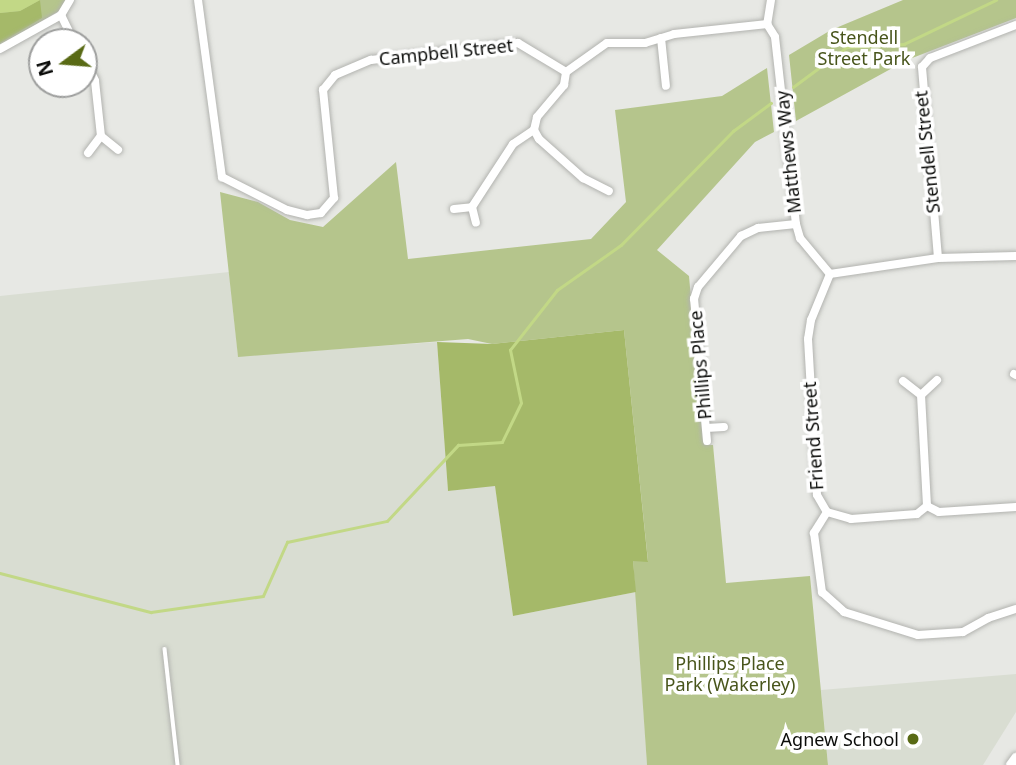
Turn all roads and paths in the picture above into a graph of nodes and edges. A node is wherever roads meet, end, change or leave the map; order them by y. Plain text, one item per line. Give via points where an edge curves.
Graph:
1 (70, 0) edge
2 (198, 0) edge
3 (771, 0) edge
4 (61, 15) junction
5 (767, 24) junction
6 (1016, 25) edge
7 (67, 28) edge
8 (661, 38) junction
9 (0, 48) edge
10 (566, 72) junction
11 (666, 86) dead end
12 (98, 98) edge
13 (534, 130) junction
14 (101, 136) junction
15 (118, 149) dead end
16 (88, 153) dead end
17 (608, 191) dead end
18 (472, 206) junction
19 (454, 209) dead end
20 (476, 223) dead end
21 (796, 225) junction
22 (1016, 256) edge
23 (938, 258) junction
24 (830, 274) junction
25 (937, 380) dead end
26 (903, 381) dead end
27 (921, 395) junction
28 (706, 428) junction
29 (724, 428) dead end
30 (707, 441) dead end
31 (927, 506) junction
32 (1016, 506) edge
33 (827, 512) junction
34 (1016, 609) edge
35 (165, 649) dead end
36 (1016, 758) edge
37 (178, 765) edge
38 (1011, 765) edge

1 - 4 street
2 - 10 street, Campbell Street via 222,177 297,214 321,213 334,198 323,100 327,81 335,75 386,55 518,43
3 - 5 street, Matthews Way
4 - 7 street
4 - 9 street
5 - 8 street
5 - 21 street, Matthews Way via 775,37
6 - 23 street, Stendell Street via 930,58 922,66
8 - 10 street via 645,43 607,43
8 - 11 street
10 - 13 street via 564,85 537,117
12 - 14 street
13 - 17 street via 538,139 583,178
13 - 18 street via 513,144
14 - 15 street
14 - 16 street
18 - 19 street
18 - 20 street
21 - 24 street, Matthews Way via 800,239
21 - 28 street, Phillips Place via 758,228 741,236 698,287 694,299
22 - 23 street
23 - 24 street
24 - 33 street, Friend Street via 811,320 808,362 817,495
25 - 27 street
26 - 27 street
27 - 31 street
28 - 29 street
28 - 30 street, Phillips Place
31 - 32 street via 939,512
31 - 33 street via 917,514 851,519
33 - 34 street, Friend Street via 814,533 817,577 830,604 844,612 896,631 942,636
35 - 37 lane
36 - 38 street

